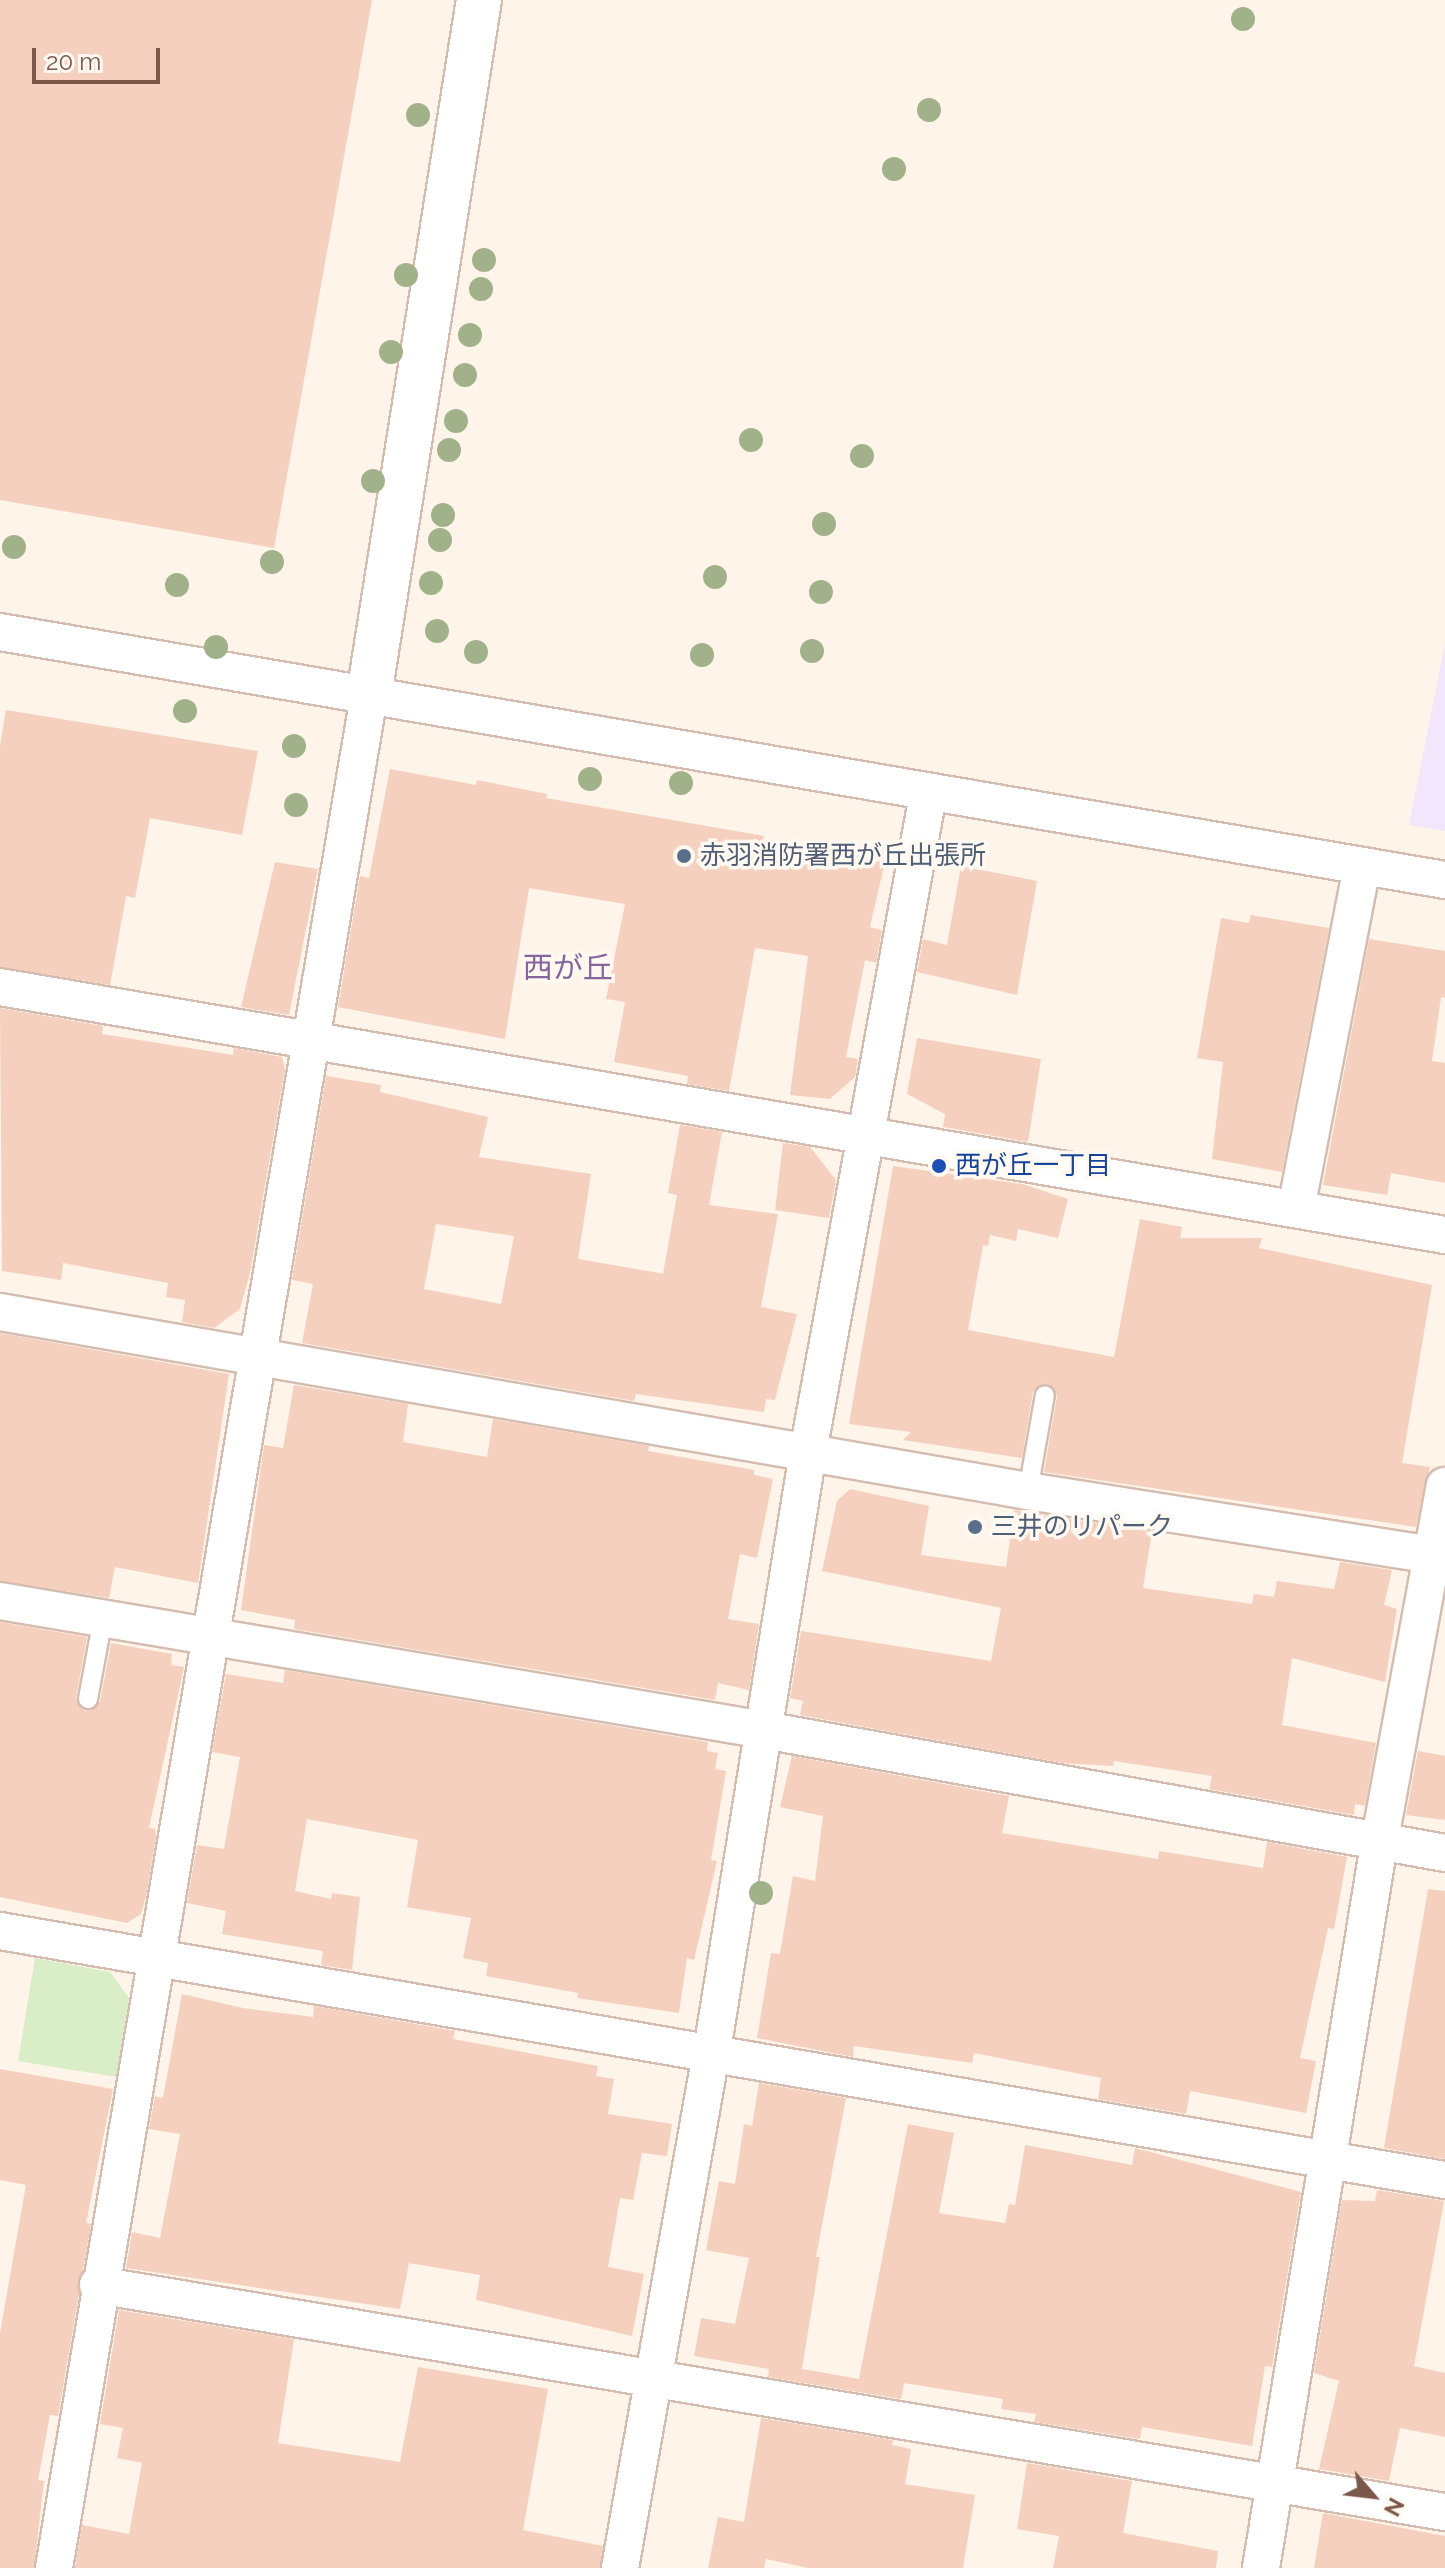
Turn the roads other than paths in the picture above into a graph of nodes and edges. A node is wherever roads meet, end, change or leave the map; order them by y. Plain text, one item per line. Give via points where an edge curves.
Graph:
1 (479, 0) edge
2 (0, 632) edge
3 (369, 695) junction
4 (928, 795) junction
5 (1362, 866) junction
6 (1445, 880) edge
7 (0, 987) edge
8 (313, 1039) junction
9 (869, 1135) junction
10 (1296, 1209) junction
11 (1445, 1235) edge
12 (0, 1312) edge
13 (260, 1355) junction
14 (1045, 1395) dead end
15 (808, 1452) junction
16 (1445, 1486) edge
17 (1028, 1491) junction
18 (1439, 1556) edge
19 (0, 1601) edge
20 (103, 1618) junction
21 (209, 1635) junction
22 (88, 1699) dead end
23 (764, 1730) junction
24 (1379, 1844) junction
25 (1445, 1853) edge
26 (0, 1931) edge
27 (154, 1958) junction
28 (711, 2052) junction
29 (1326, 2160) junction
30 (1445, 2180) edge
31 (98, 2285) junction
32 (652, 2380) junction
33 (1275, 2484) junction
34 (1445, 2512) edge
35 (54, 2568) edge
36 (620, 2568) edge
37 (1261, 2568) edge

1 - 3 street
2 - 3 street
3 - 4 street
3 - 8 street
4 - 5 street
4 - 9 street
5 - 6 street
5 - 10 street
7 - 8 street
8 - 9 street
8 - 13 street
9 - 10 street
9 - 15 street
10 - 11 street
12 - 13 street
13 - 15 street
13 - 21 street
14 - 17 lane
15 - 17 street
15 - 23 street
16 - 18 street
17 - 18 street
18 - 24 street
19 - 20 street
20 - 21 street
20 - 22 lane
21 - 23 street
21 - 27 street
23 - 24 street
23 - 28 street
24 - 25 street
24 - 29 street
26 - 27 street
27 - 28 street
27 - 31 street
28 - 29 street
28 - 32 street
29 - 30 street
29 - 33 street
31 - 32 street
31 - 35 street
32 - 33 street
32 - 36 street
33 - 34 street
33 - 37 street

